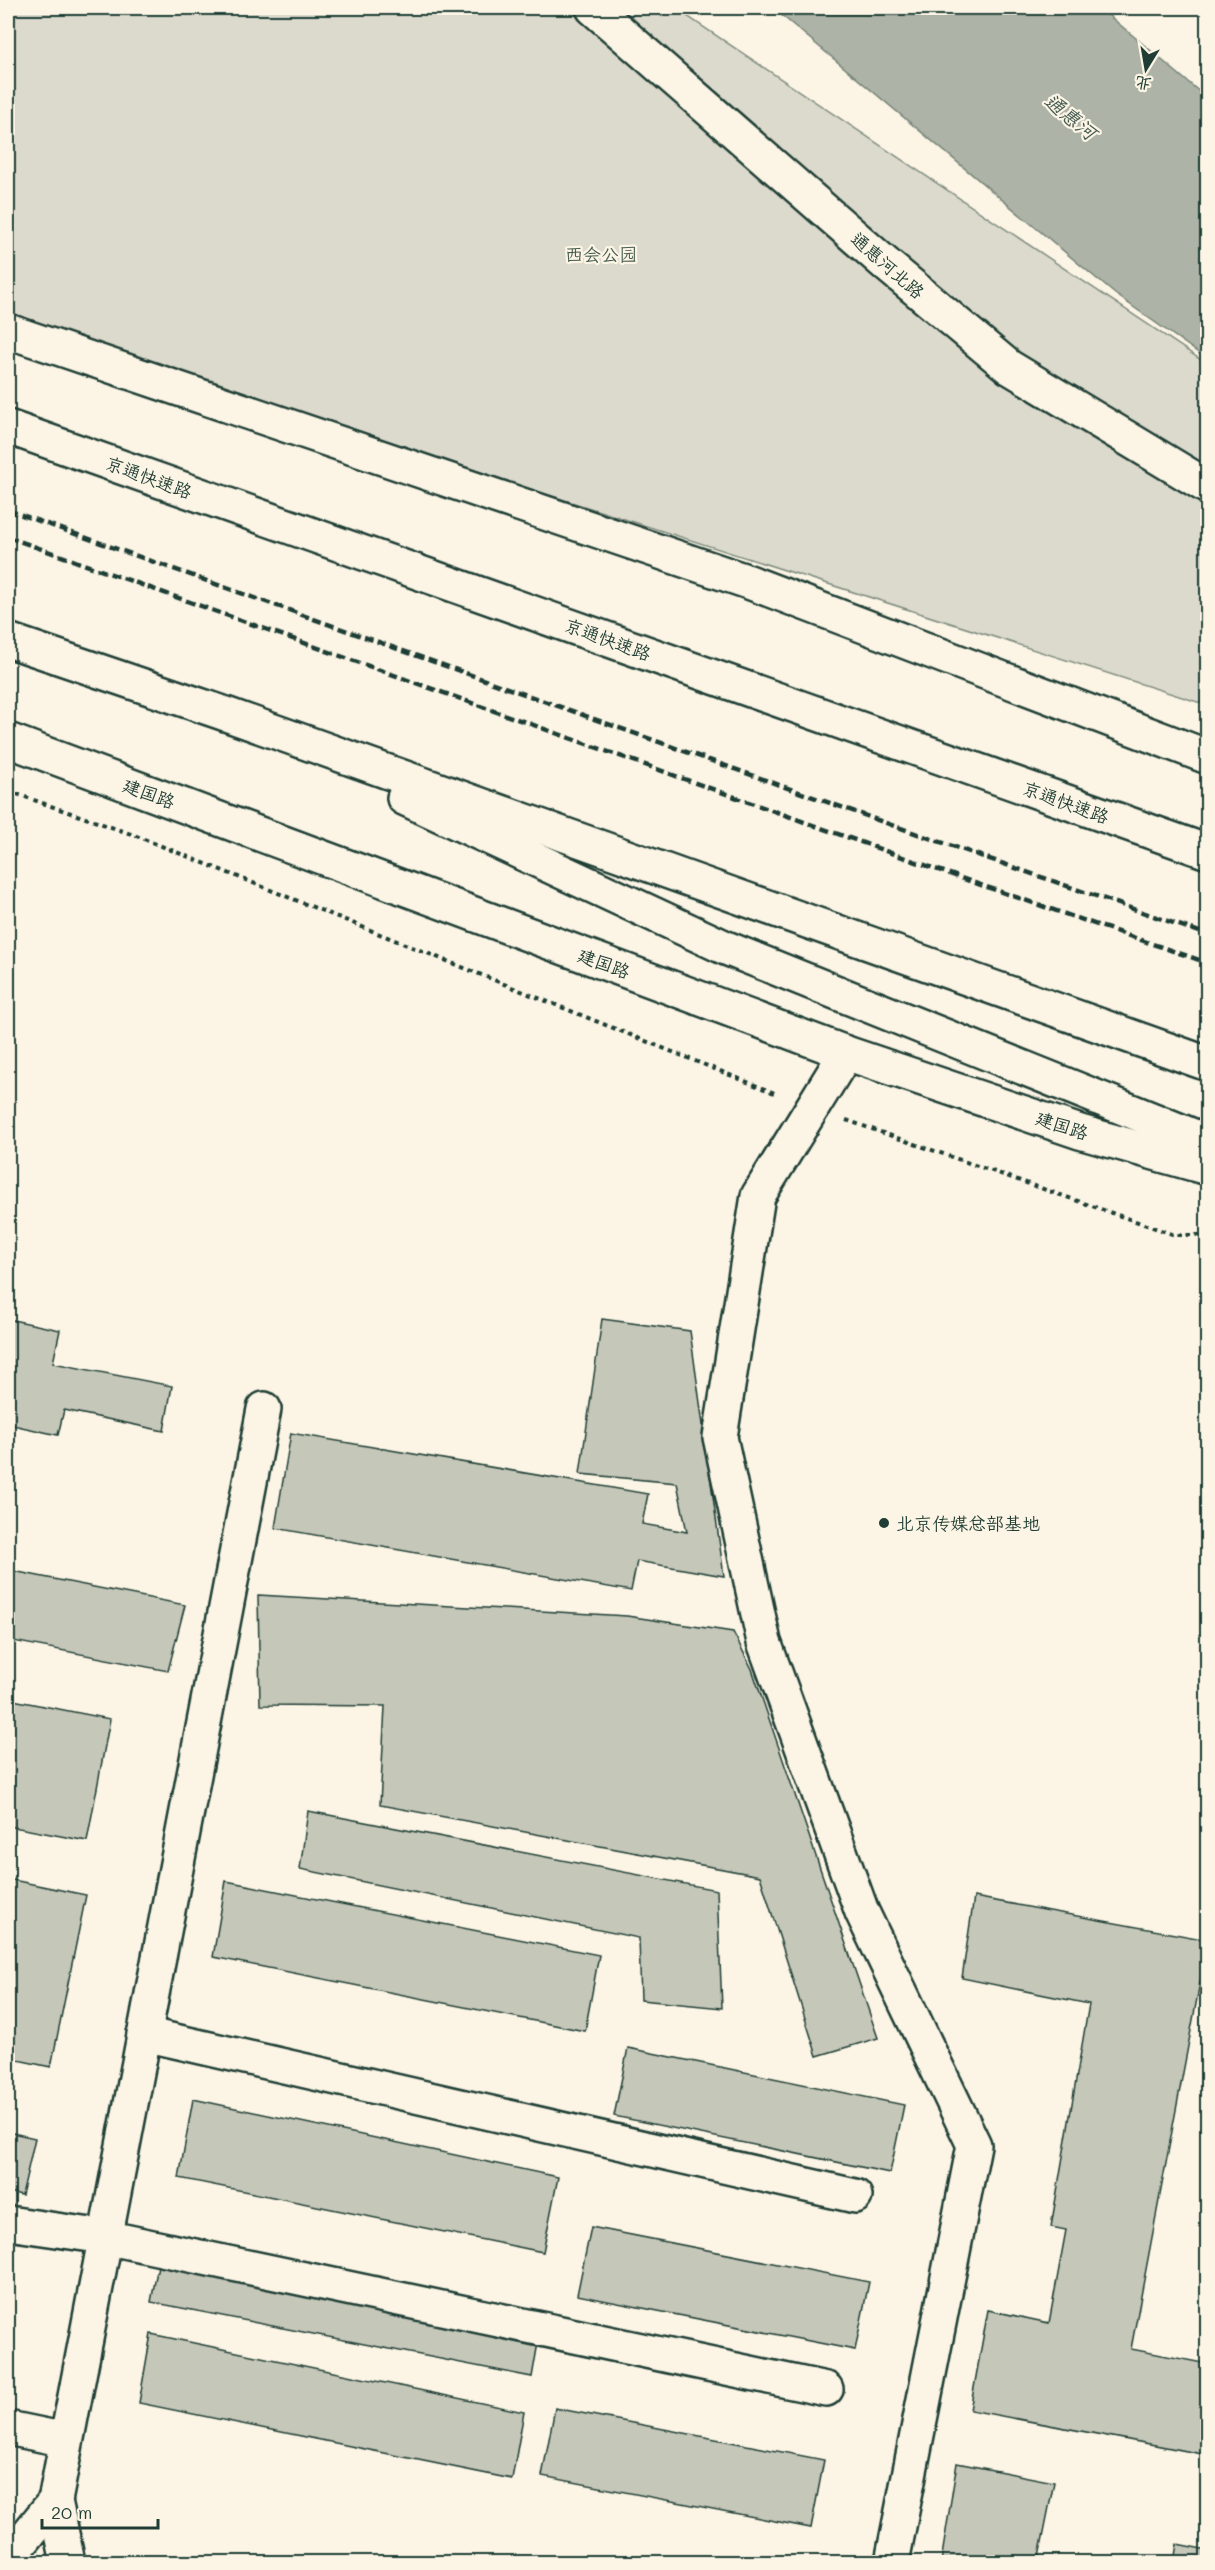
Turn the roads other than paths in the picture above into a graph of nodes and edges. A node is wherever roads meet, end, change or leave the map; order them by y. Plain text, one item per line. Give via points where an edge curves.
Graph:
1 (593, 8) edge
2 (8, 331) edge
3 (8, 427) edge
4 (1208, 487) edge
5 (8, 640) edge
6 (220, 712) junction
7 (8, 740) edge
8 (1208, 757) edge
9 (1208, 852) edge
10 (846, 1053) junction
11 (1208, 1064) edge
12 (1208, 1142) edge
13 (1208, 1168) edge
14 (264, 1409) dead end
15 (144, 2034) junction
16 (855, 2196) dead end
17 (8, 2223) edge
18 (105, 2237) junction
19 (826, 2389) dead end
20 (8, 2428) edge
21 (66, 2440) junction
22 (55, 2501) junction
23 (8, 2559) edge
24 (68, 2562) edge
25 (891, 2562) edge

1 - 4 main road, 通惠河北路 via 1009,367
2 - 8 main road via 749,582
3 - 9 main road, 京通快速路
5 - 6 main road
6 - 11 main road
6 - 12 main road via 726,948
7 - 10 main road, 建国路
10 - 13 main road, 建国路 via 1080,1132
10 - 25 main road via 758,1196 720,1437 764,1642 862,1912 974,2145
14 - 15 main road
15 - 16 main road
15 - 18 main road
17 - 18 main road
18 - 19 main road
18 - 21 main road
20 - 21 main road
21 - 22 main road
22 - 23 main road
22 - 24 main road

